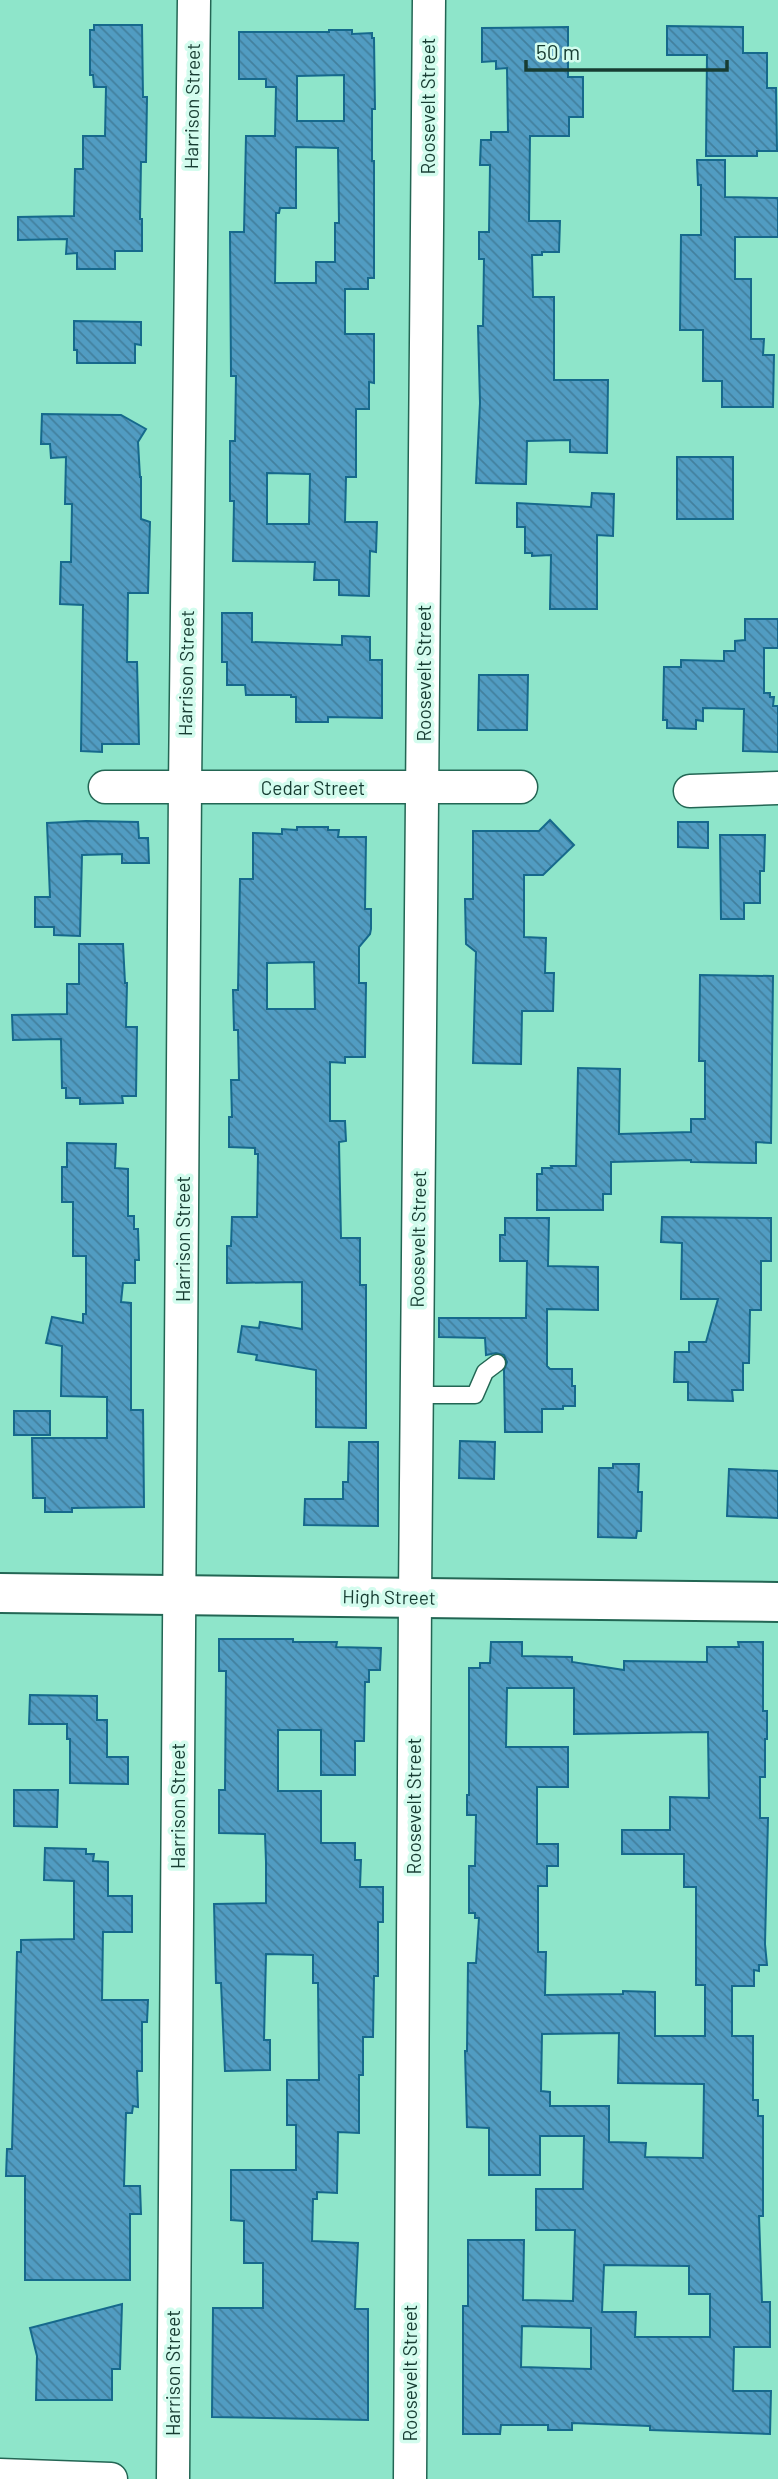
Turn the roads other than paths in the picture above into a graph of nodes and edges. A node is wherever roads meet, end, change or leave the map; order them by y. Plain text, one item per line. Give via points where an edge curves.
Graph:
1 (194, 0) edge
2 (429, 0) edge
3 (185, 787) junction
4 (521, 787) dead end
5 (105, 788) dead end
6 (424, 788) junction
7 (778, 788) edge
8 (690, 791) dead end
9 (497, 1363) dead end
10 (417, 1395) junction
11 (0, 1593) edge
12 (180, 1595) junction
13 (415, 1598) junction
14 (778, 1602) edge
15 (0, 2475) edge
16 (111, 2479) edge
17 (173, 2479) edge
18 (410, 2479) edge

1 - 3 street, Harrison Street
2 - 6 street, Roosevelt Street
3 - 5 street, Cedar Street
3 - 6 street, Cedar Street
3 - 12 street, Harrison Street
4 - 6 street, Cedar Street
6 - 10 street, Roosevelt Street
7 - 8 street
9 - 10 lane via 485,1372 475,1395
10 - 13 street, Roosevelt Street
11 - 12 street, High Street
12 - 13 street, High Street
12 - 17 street, Harrison Street
13 - 14 street, High Street
13 - 18 street, Roosevelt Street
15 - 16 street

